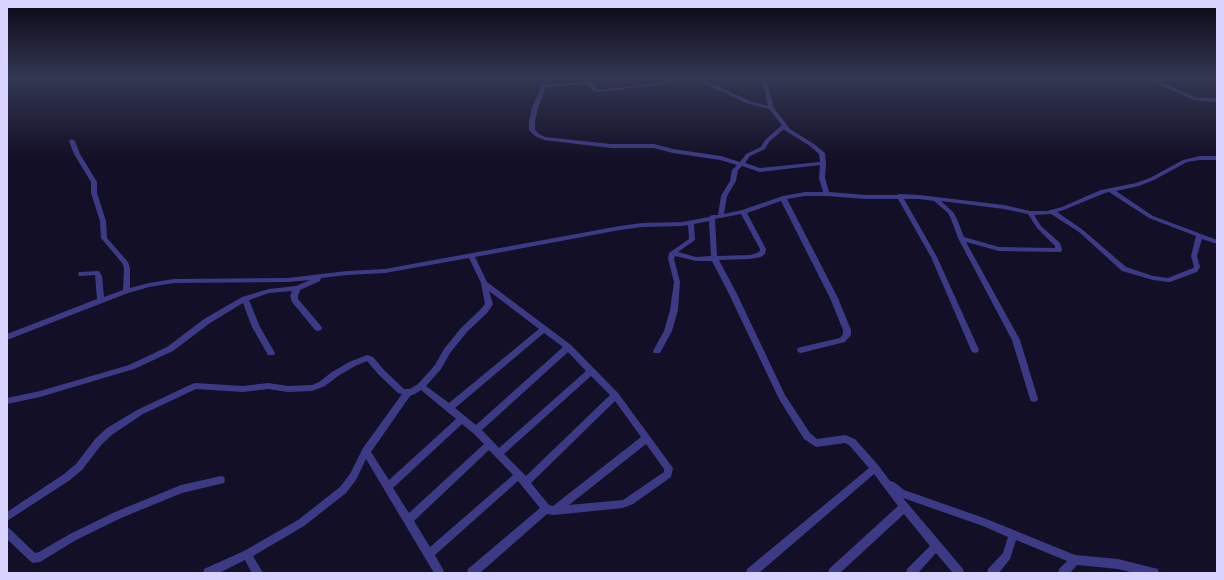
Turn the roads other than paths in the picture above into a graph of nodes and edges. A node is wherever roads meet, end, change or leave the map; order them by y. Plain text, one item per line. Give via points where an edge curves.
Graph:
1 (536, 105) edge
2 (760, 105) edge
3 (770, 105) edge
4 (771, 108) junction
5 (784, 126) junction
6 (72, 141) dead end
7 (1217, 158) edge
8 (824, 163) junction
9 (741, 164) junction
10 (1111, 190) junction
11 (826, 194) junction
12 (899, 196) junction
13 (783, 198) junction
14 (937, 201) junction
15 (743, 212) junction
16 (1052, 212) junction
17 (1030, 213) junction
18 (721, 216) junction
19 (712, 217) junction
20 (691, 222) junction
21 (1198, 236) junction
22 (961, 238) junction
23 (1217, 242) edge
24 (672, 253) junction
25 (471, 256) junction
26 (714, 258) junction
27 (81, 274) dead end
28 (324, 277) junction
29 (484, 283) junction
30 (297, 288) junction
31 (126, 291) junction
32 (245, 299) junction
33 (101, 301) junction
34 (318, 328) dead end
35 (544, 329) junction
36 (7, 337) edge
37 (568, 347) junction
38 (801, 350) dead end
39 (975, 350) dead end
40 (657, 351) dead end
41 (271, 353) dead end
42 (592, 371) junction
43 (421, 386) junction
44 (407, 393) junction
45 (615, 395) junction
46 (1034, 399) dead end
47 (7, 401) edge
48 (449, 408) junction
49 (462, 419) junction
50 (476, 430) junction
51 (647, 438) junction
52 (490, 444) junction
53 (366, 451) junction
54 (499, 453) junction
55 (875, 468) junction
56 (519, 475) junction
57 (221, 480) dead end
58 (885, 482) junction
59 (525, 483) junction
60 (388, 487) junction
61 (904, 507) junction
62 (550, 510) junction
63 (7, 517) edge
64 (408, 520) junction
65 (7, 532) edge
66 (1014, 534) junction
67 (936, 547) junction
68 (247, 554) junction
69 (429, 554) junction
70 (1075, 560) junction
71 (208, 573) edge
72 (258, 573) edge
73 (440, 573) edge
74 (472, 573) edge
75 (751, 573) edge
76 (833, 573) edge
77 (911, 573) edge
78 (959, 573) edge
79 (992, 573) edge
80 (1063, 573) edge
81 (1154, 573) edge

1 - 9 street via 532,130 544,138 618,146 654,146
2 - 4 street
3 - 4 street
4 - 5 street
5 - 8 street via 819,151
5 - 9 street via 766,141 764,148 748,155
6 - 31 street via 94,182 94,193 103,221 104,238 125,262
7 - 10 street via 1185,161 1152,180
8 - 9 street via 765,170
8 - 11 street via 822,178
9 - 18 street via 734,170 733,181 724,196
10 - 16 street
10 - 21 street via 1151,217
11 - 12 street
11 - 13 street
12 - 14 street
12 - 39 street via 934,257
13 - 15 street
13 - 38 street via 834,298 847,330 847,335 842,340
14 - 17 street via 994,206
14 - 22 street via 952,215
15 - 18 street
15 - 26 street via 763,252 750,257
16 - 17 street
16 - 21 street via 1081,231 1124,269 1153,278 1168,280 1195,270 1197,267 1194,256
17 - 22 street via 1039,227 1058,245 1058,250 997,249
18 - 19 street
19 - 20 street
19 - 26 street
20 - 24 street via 692,240
20 - 25 street via 620,228
21 - 23 street
22 - 46 street via 1016,340
24 - 26 street via 696,259
24 - 40 street via 671,259 677,282 674,310 668,331
25 - 28 street via 385,271
25 - 29 street
26 - 55 street via 782,397 807,436 816,443 845,439 852,442
27 - 33 street via 96,273 99,276
28 - 30 street
28 - 31 street via 174,281
29 - 35 street
29 - 43 street via 489,304 464,330
30 - 32 street via 269,291
30 - 34 street via 295,300
31 - 33 street
32 - 41 street via 256,327
32 - 47 street via 207,321 170,350 131,367
33 - 36 street
35 - 37 street
35 - 48 street
37 - 42 street
37 - 50 street
42 - 45 street
42 - 54 street
43 - 44 street
43 - 48 street
44 - 53 street
44 - 63 street via 390,381 370,358 352,364 312,388 288,389 268,386 243,389 195,386 140,412 110,431 79,467
45 - 51 street
45 - 59 street
48 - 49 street
49 - 50 street
49 - 60 street
50 - 52 street
51 - 62 street
51 - 62 street via 669,468 668,474 630,502
52 - 54 street
52 - 64 street
53 - 60 street
53 - 68 street via 353,477 343,490 301,523
54 - 56 street
55 - 58 street
55 - 75 street
56 - 59 street
56 - 69 street
57 - 65 street via 181,489 125,512 73,537 40,557 34,558
58 - 61 street
58 - 66 street via 901,493
59 - 62 street
60 - 64 street
61 - 67 street
61 - 76 street
62 - 74 street
64 - 69 street
66 - 70 street
66 - 79 street via 1007,556
67 - 77 street
67 - 78 street
68 - 71 street
68 - 72 street
69 - 73 street
70 - 80 street
70 - 81 street via 1118,564

